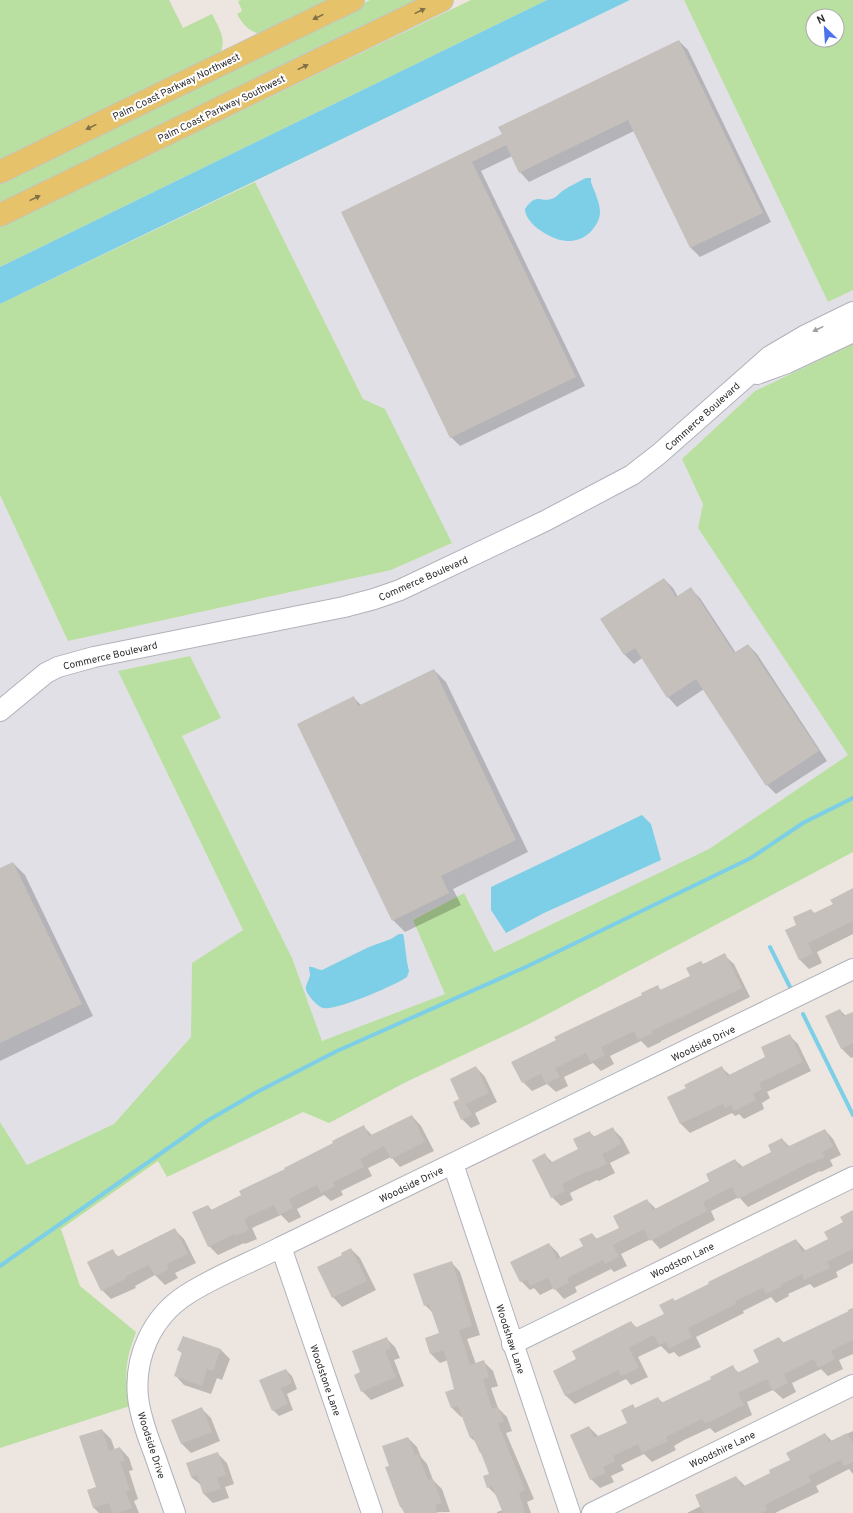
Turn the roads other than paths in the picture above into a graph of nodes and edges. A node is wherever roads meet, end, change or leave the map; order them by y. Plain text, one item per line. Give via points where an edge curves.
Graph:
1 (353, 0) edge
2 (442, 0) edge
3 (0, 172) edge
4 (0, 215) edge
5 (853, 312) edge
6 (853, 332) edge
7 (742, 380) junction
8 (0, 711) edge
9 (853, 970) edge
10 (453, 1164) junction
11 (853, 1177) edge
12 (281, 1247) junction
13 (512, 1344) junction
14 (853, 1385) edge
15 (175, 1513) edge
16 (372, 1513) edge
17 (570, 1513) edge
18 (592, 1513) edge

1 -> 3 main road, Palm Coast Parkway Northwest
4 -> 2 main road, Palm Coast Parkway Southwest
5 -> 7 street, Commerce Boulevard via 784,347
6 - 7 street, Commerce Boulevard via 787,363
7 - 8 street, Commerce Boulevard via 632,475 545,521 400,590 344,606 58,667 40,677
9 - 10 street, Woodside Drive
10 - 12 street, Woodside Drive
10 - 13 street, Woodshaw Lane
11 - 13 street, Woodston Lane
12 - 15 street, Woodside Drive via 173,1305 153,1329 146,1342 139,1369 138,1397 146,1430
12 - 16 street, Woodstone Lane
13 - 17 street, Woodshaw Lane
14 - 18 street, Woodshire Lane

